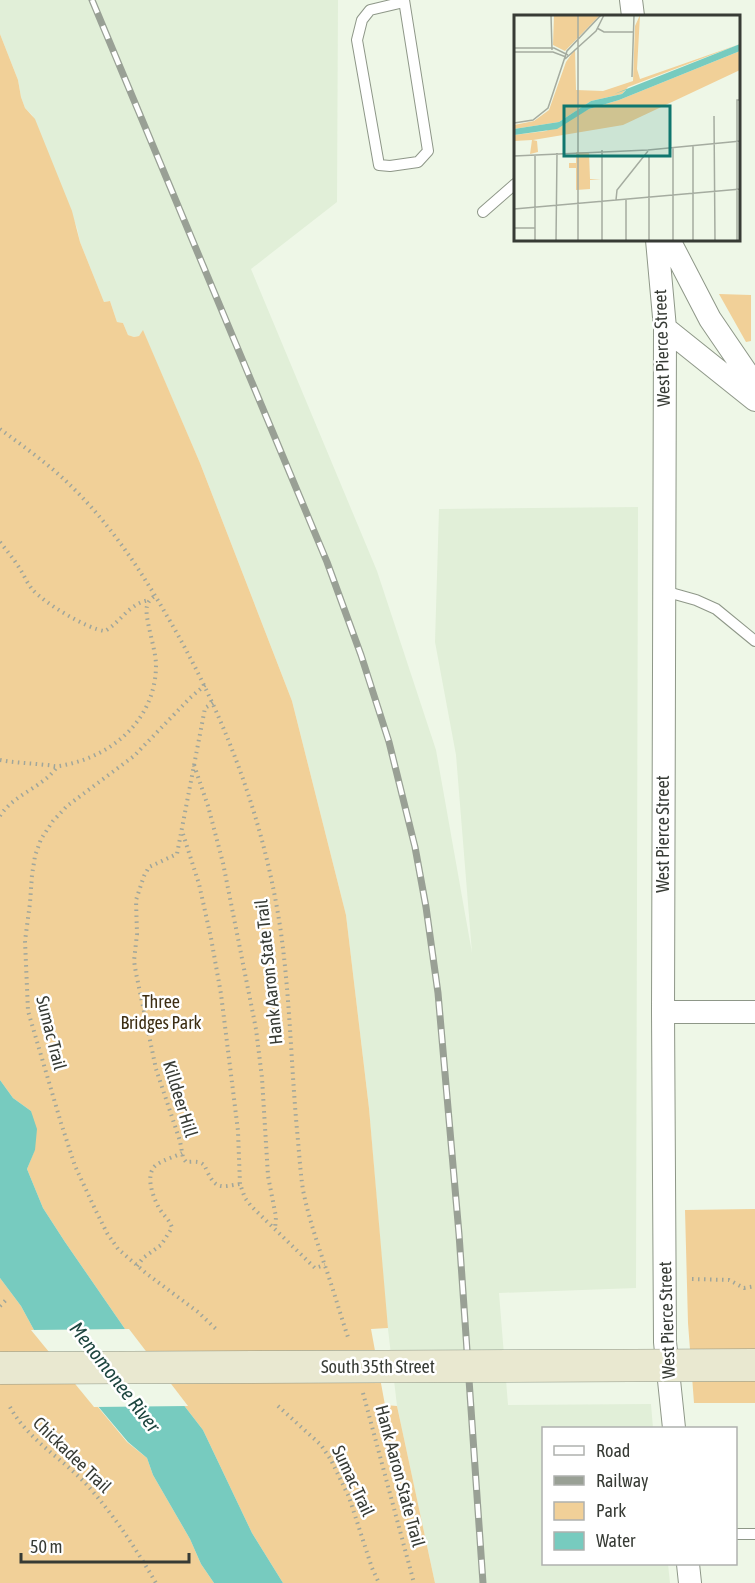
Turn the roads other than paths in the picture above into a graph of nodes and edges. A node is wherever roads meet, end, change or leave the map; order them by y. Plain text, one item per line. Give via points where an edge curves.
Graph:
1 (631, 0) edge
2 (404, 1) edge
3 (633, 15) edge
4 (514, 185) edge
5 (483, 212) dead end
6 (657, 242) edge
7 (670, 242) edge
8 (665, 328) junction
9 (755, 385) edge
10 (755, 400) edge
11 (664, 591) junction
12 (755, 640) edge
13 (663, 1012) junction
14 (755, 1012) edge
15 (755, 1365) edge
16 (0, 1368) edge
17 (668, 1371) junction
18 (755, 1371) edge
19 (533, 1372) dead end
20 (674, 1427) edge
21 (737, 1534) edge
22 (755, 1534) edge
23 (688, 1565) edge
24 (690, 1583) edge

1 - 3 street
2 - 2 lane via 428,152 418,162 379,165 357,40 362,20 370,10
4 - 5 lane
6 - 8 street, West Pierce Street
7 - 9 street via 710,319
8 - 10 street
8 - 11 street, West Pierce Street
11 - 12 lane via 716,609
11 - 13 street, West Pierce Street
13 - 14 street
13 - 17 street, West Pierce Street
15 - 16 main road, South 35th Street, bridge
17 - 18 lane
17 - 19 lane
17 - 20 street, West Pierce Street
21 - 22 lane
23 - 24 street

